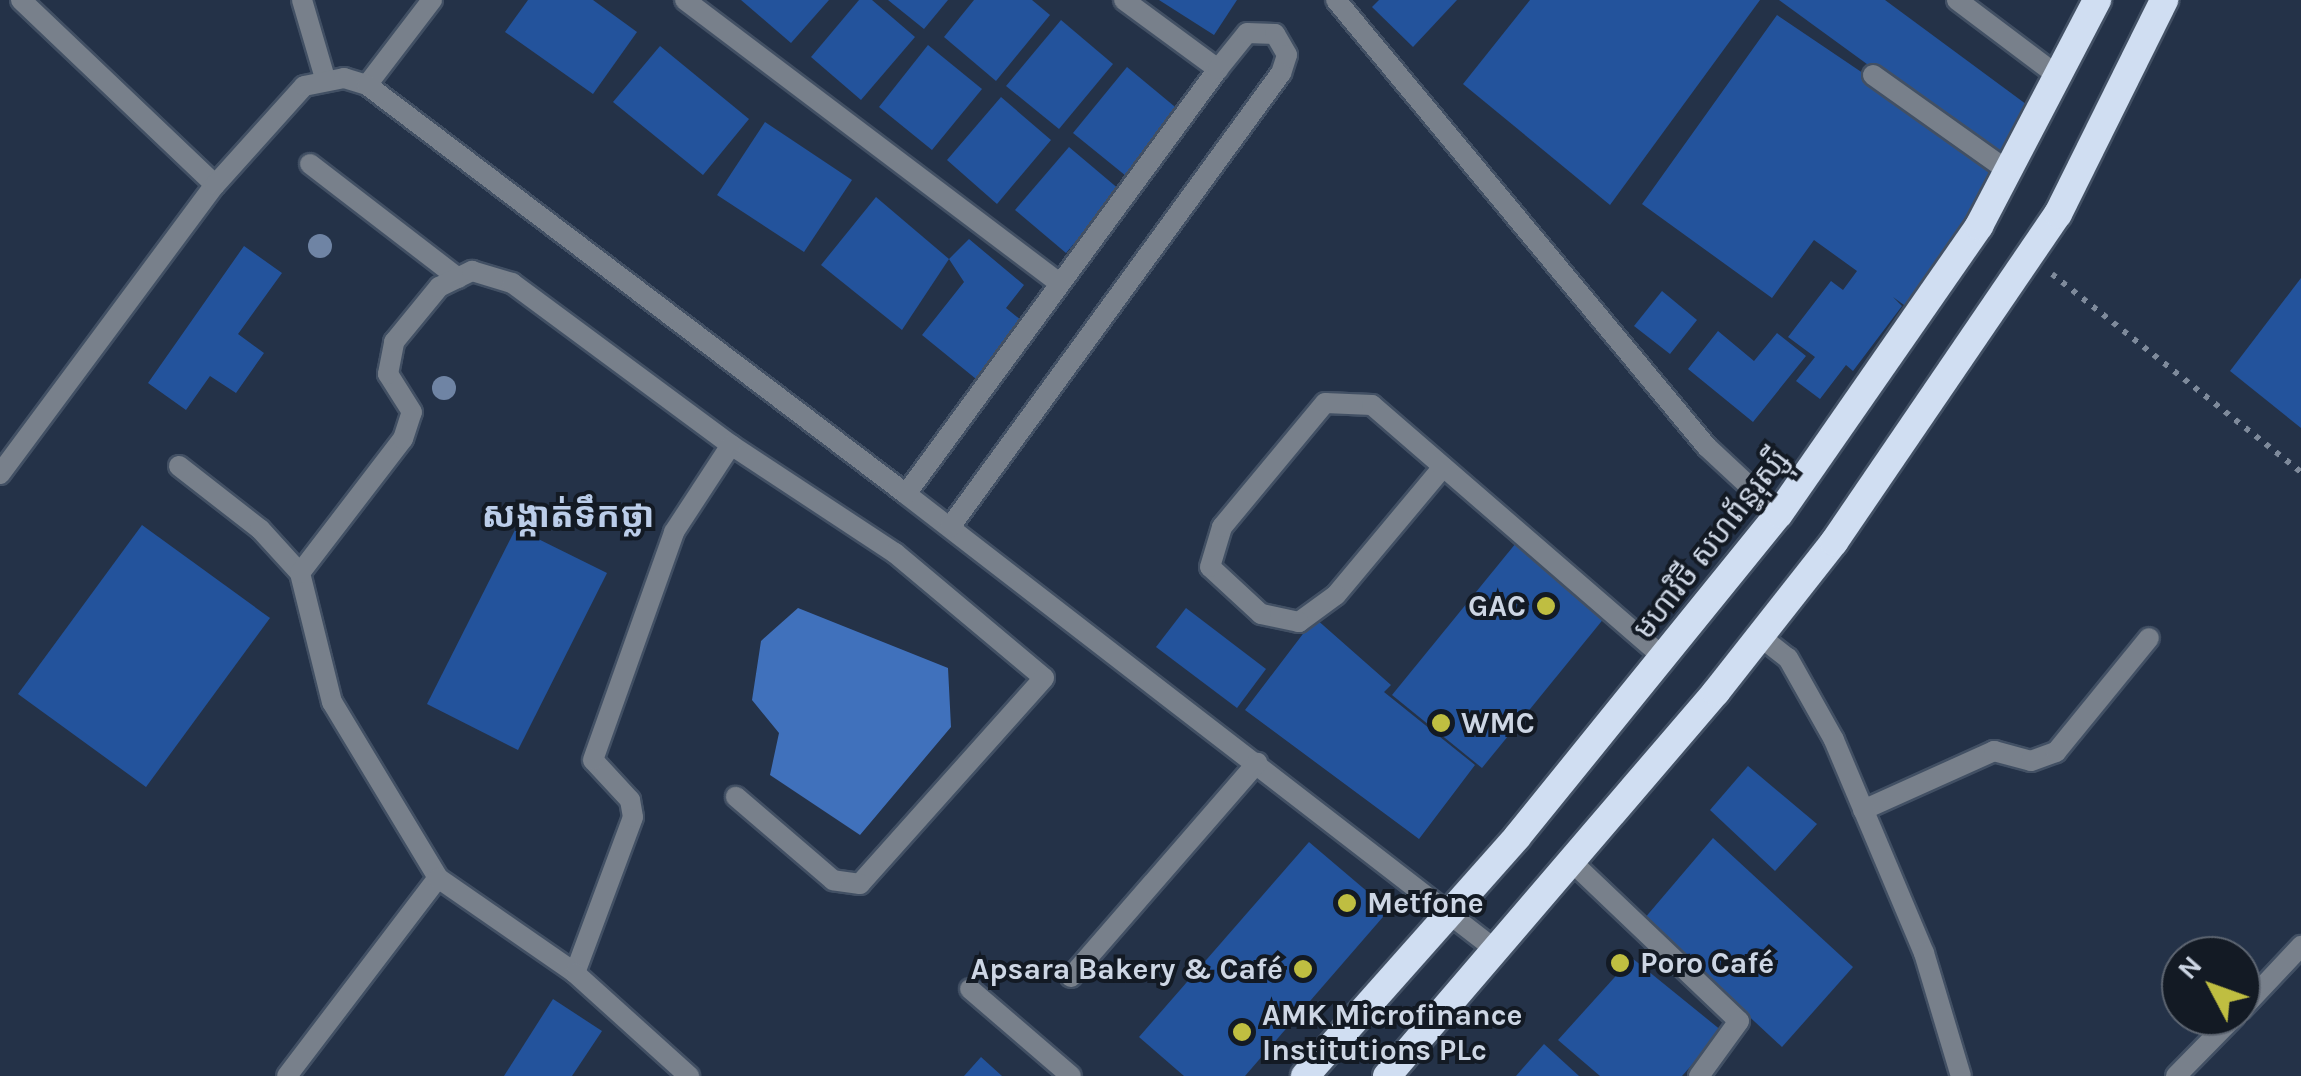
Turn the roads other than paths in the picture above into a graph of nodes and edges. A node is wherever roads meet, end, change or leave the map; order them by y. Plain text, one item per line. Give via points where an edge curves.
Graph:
1 (21, 0) edge
2 (302, 0) edge
3 (432, 0) edge
4 (685, 0) edge
5 (1124, 0) edge
6 (1336, 0) edge
7 (1957, 0) edge
8 (2097, 0) edge
9 (2164, 0) edge
10 (1218, 70) junction
11 (1873, 75) dead end
12 (2059, 77) junction
13 (325, 78) junction
14 (366, 86) junction
15 (310, 164) dead end
16 (2011, 173) junction
17 (215, 184) junction
18 (458, 278) junction
19 (1060, 284) junction
20 (731, 445) junction
21 (179, 466) dead end
22 (1444, 467) junction
23 (0, 474) edge
24 (906, 494) junction
25 (1780, 514) junction
26 (950, 527) junction
27 (300, 574) junction
28 (1762, 638) junction
29 (2149, 638) dead end
30 (1664, 659) junction
31 (1257, 762) junction
32 (736, 797) dead end
33 (1863, 810) junction
34 (1573, 863) junction
35 (438, 878) junction
36 (1451, 912) junction
37 (2301, 946) edge
38 (1497, 951) junction
39 (575, 973) junction
40 (1071, 977) dead end
41 (970, 989) dead end
42 (2261, 989) edge
43 (2215, 1036) edge
44 (287, 1076) edge
45 (688, 1076) edge
46 (1070, 1076) edge
47 (1304, 1076) edge
48 (1387, 1076) edge
49 (1699, 1076) edge
50 (1961, 1076) edge
51 (2176, 1076) edge

1 - 17 street
2 - 13 street
3 - 14 street
4 - 19 street
5 - 10 street
6 - 25 street via 1707,446
7 - 12 street
8 - 12 highway, មហាវិថី សហព័ន្ធរុស្ស៊ី
9 - 28 highway via 2030,259
10 - 19 street
10 - 26 street via 1247,33 1275,34 1285,46 1281,73
11 - 16 street
12 - 16 highway, មហាវិថី សហព័ន្ធរុស្ស៊ី
13 - 14 street
13 - 17 street via 304,86
14 - 24 street
15 - 18 street
16 - 25 highway, មហាវិថី សហព័ន្ធរុស្ស៊ី
17 - 23 street
18 - 20 street via 472,271 512,283
18 - 27 street via 440,287 394,342 388,374 412,412 403,438
19 - 24 street
20 - 32 street via 895,553 1044,678 860,884 833,880
20 - 39 street via 674,532 594,760 630,800 632,817
21 - 27 street via 260,529
22 - 22 street via 1372,405 1325,403 1222,528 1210,567 1260,614 1299,622 1336,595
22 - 30 street
24 - 26 street
25 - 30 highway, មហាវិថី សហព័ន្ធរុស្ស៊ី
26 - 31 street
27 - 35 street via 332,702
28 - 33 street via 1788,658
28 - 34 highway
29 - 33 street via 2056,752 2031,761 1994,751
30 - 36 highway, មហាវិថី សហព័ន្ធរុស្ស៊ី
31 - 36 street
31 - 40 street
33 - 50 street via 1924,954
34 - 38 highway
34 - 49 street via 1739,1022
35 - 39 street
35 - 44 street
36 - 38 street
36 - 47 highway, មហាវិថី សហព័ន្ធរុស្ស៊ី
37 - 42 street
38 - 48 highway
39 - 45 street
41 - 46 street
43 - 51 street

